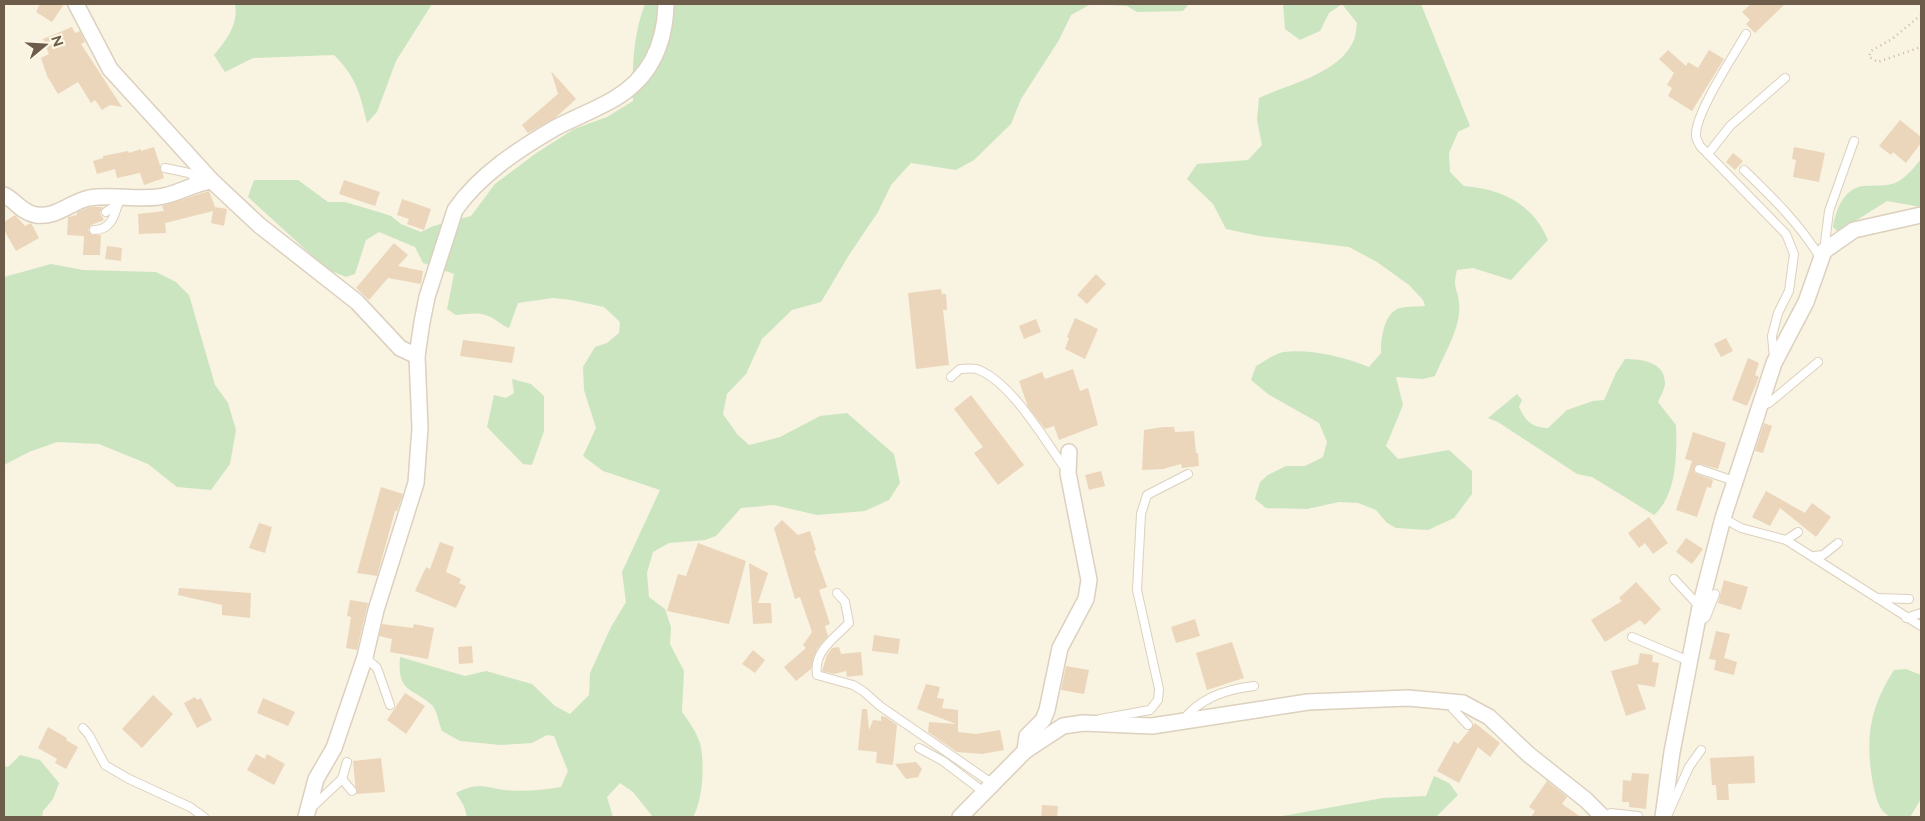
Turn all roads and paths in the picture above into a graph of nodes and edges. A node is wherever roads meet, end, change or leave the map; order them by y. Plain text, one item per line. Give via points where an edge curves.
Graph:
1 (76, 4) edge
2 (666, 4) edge
3 (1921, 15) edge
4 (1746, 34) dead end
5 (1921, 47) edge
6 (1785, 78) dead end
7 (1854, 141) dead end
8 (1708, 154) junction
9 (164, 168) dead end
10 (1744, 170) dead end
11 (206, 182) junction
12 (4, 195) edge
13 (120, 200) junction
14 (106, 212) dead end
15 (1921, 215) edge
16 (94, 230) dead end
17 (1823, 255) junction
18 (417, 356) junction
19 (1818, 362) dead end
20 (1774, 364) junction
21 (951, 377) dead end
22 (1760, 406) junction
23 (1069, 452) dead end
24 (1699, 469) dead end
25 (1068, 473) junction
26 (1188, 474) dead end
27 (1734, 481) junction
28 (1723, 518) junction
29 (1798, 532) dead end
30 (1786, 540) junction
31 (1838, 543) dead end
32 (1814, 556) junction
33 (1674, 580) dead end
34 (837, 593) dead end
35 (1715, 594) dead end
36 (1877, 598) junction
37 (1909, 599) dead end
38 (1700, 608) junction
39 (1921, 613) edge
40 (1906, 618) junction
41 (1697, 623) junction
42 (1921, 626) edge
43 (1632, 638) dead end
44 (365, 657) junction
45 (1689, 661) junction
46 (1254, 686) dead end
47 (1451, 701) junction
48 (390, 705) dead end
49 (1182, 722) junction
50 (1083, 723) junction
51 (1468, 725) dead end
52 (83, 728) dead end
53 (919, 748) dead end
54 (1702, 750) dead end
55 (1025, 751) junction
56 (347, 762) dead end
57 (342, 780) junction
58 (989, 788) junction
59 (352, 791) dead end
60 (307, 814) edge
61 (1638, 816) dead end
62 (204, 817) edge
63 (960, 817) edge
64 (1604, 817) edge
65 (1664, 817) edge

1 - 11 street via 110,69
2 - 18 street via 666,28 657,54 646,71 615,98 556,128 515,155 463,199 455,210 427,297
3 - 5 path via 1892,39 1871,51 1869,57 1878,62
4 - 8 lane via 1697,123 1695,137
6 - 8 lane via 1730,126
7 - 17 lane via 1829,210
8 - 20 lane via 1786,234 1794,254 1789,291 1778,312 1772,336
9 - 11 lane via 189,173
10 - 17 lane via 1786,211
11 - 13 street via 158,197
11 - 18 street via 364,308 400,348
12 - 13 street via 36,215 60,212 88,198
13 - 14 lane
13 - 16 lane via 108,226
15 - 17 street via 1854,230
17 - 20 street via 1806,302
18 - 44 street via 420,428 416,483 376,610
19 - 22 lane via 1769,403
20 - 22 street
21 - 25 lane via 960,369 977,369 996,379
22 - 27 street
23 - 25 street
24 - 27 lane
25 - 55 street via 1089,580 1086,599 1060,648 1047,710 1043,720 1027,736
26 - 50 lane via 1147,495 1141,514 1137,590 1157,680 1158,700 1150,710
27 - 28 street
28 - 30 lane via 1741,528
28 - 38 street
29 - 30 lane
30 - 32 lane
31 - 32 lane via 1823,554
32 - 36 lane
33 - 38 lane
34 - 58 lane via 845,602 849,623 821,652 817,675 863,691
35 - 41 lane via 1706,617
36 - 37 lane
36 - 40 lane
38 - 41 street
39 - 40 lane
40 - 42 lane
41 - 45 street
43 - 45 lane
44 - 48 lane via 377,668
44 - 60 street via 334,748 316,779
45 - 65 street
46 - 49 lane via 1219,694 1199,703
47 - 49 street via 1408,698 1335,700
47 - 51 lane via 1453,709
47 - 64 street via 1463,703 1489,716 1528,754
49 - 50 street via 1152,726
50 - 55 street via 1063,726
52 - 62 lane via 105,765
53 - 58 lane
54 - 65 lane via 1689,767
55 - 58 street
56 - 57 lane
57 - 59 lane
57 - 60 lane
58 - 63 street
61 - 64 lane via 1611,813

